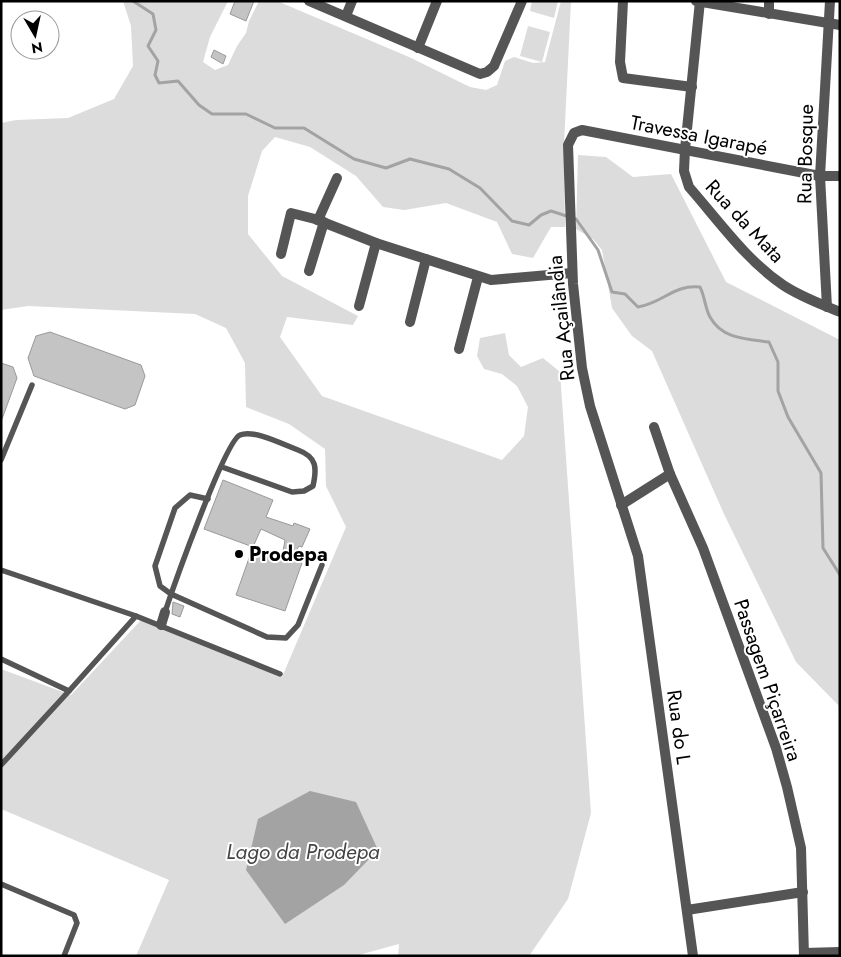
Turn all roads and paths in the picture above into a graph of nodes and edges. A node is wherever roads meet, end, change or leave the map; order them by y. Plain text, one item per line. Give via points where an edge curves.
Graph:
1 (310, 1) edge
2 (352, 1) edge
3 (437, 1) edge
4 (522, 1) edge
5 (623, 1) edge
6 (696, 1) edge
7 (768, 1) edge
8 (830, 1) edge
9 (700, 2) edge
10 (769, 14) junction
11 (346, 16) junction
12 (834, 24) edge
13 (418, 48) junction
14 (692, 86) junction
15 (582, 130) joint
16 (685, 149) junction
17 (820, 176) junction
18 (840, 176) edge
19 (336, 178) dead end
20 (321, 221) junction
21 (376, 243) junction
22 (281, 254) dead end
23 (426, 259) junction
24 (309, 270) dead end
25 (572, 273) junction
26 (478, 277) junction
27 (360, 306) dead end
28 (827, 306) junction
29 (840, 312) edge
30 (410, 322) dead end
31 (458, 349) dead end
32 (32, 385) dead end
33 (654, 427) dead end
34 (1, 460) edge
35 (222, 467) junction
36 (670, 474) junction
37 (208, 499) junction
38 (621, 505) junction
39 (322, 566) dead end
40 (1, 570) edge
41 (171, 594) junction
42 (165, 612) joint
43 (136, 616) junction
44 (161, 625) junction
45 (1, 659) edge
46 (280, 674) dead end
47 (69, 691) junction
48 (1, 765) edge
49 (1, 884) edge
50 (803, 892) junction
51 (687, 910) junction
52 (840, 952) edge
53 (804, 954) edge
54 (64, 956) edge
55 (693, 956) edge

1 - 11 street
2 - 11 street
3 - 13 street
4 - 13 street via 494,66 487,72 473,72
5 - 14 street via 620,62 623,78
6 - 9 street
7 - 10 street
8 - 12 street, Rua Bosque
9 - 10 street
9 - 14 street
10 - 12 street
11 - 13 street
12 - 17 street, Rua Bosque
14 - 16 street, Rua da Mata
15 - 16 street, Travessa Igarapé
15 - 25 street, Rua Açailândia via 574,133 568,144
16 - 17 street, Travessa Igarapé
16 - 28 street, Rua da Mata via 684,171 689,187 742,249 783,285
17 - 18 street, Travessa Igarapé
17 - 28 street, Rua Bosque
19 - 20 street
20 - 21 street
20 - 22 street via 291,212
20 - 24 street
21 - 23 street
21 - 27 street
23 - 26 street
23 - 30 street
25 - 26 street via 492,280
25 - 38 street, Rua Açailândia via 574,312 590,406
26 - 31 street
28 - 29 street, Rua da Mata
32 - 34 lane
33 - 36 street, Passagem Piçarreira
35 - 35 lane via 238,435 249,432 304,452 314,461 317,471 313,486 292,492
35 - 37 lane
36 - 38 street
36 - 50 street, Passagem Piçarreira via 692,519 776,748 797,825
37 - 41 lane
37 - 41 lane via 190,495 175,508 155,566 160,586
38 - 51 street, Rua do L via 638,556
39 - 41 lane via 298,625 286,638 267,637
40 - 43 lane
41 - 42 lane
42 - 44 street
43 - 44 lane
43 - 47 lane
44 - 46 lane
45 - 47 lane
47 - 48 lane
49 - 54 lane via 74,915 77,923
50 - 51 street
50 - 53 street, Passagem Piçarreira
51 - 55 street, Rua do L
52 - 53 street

